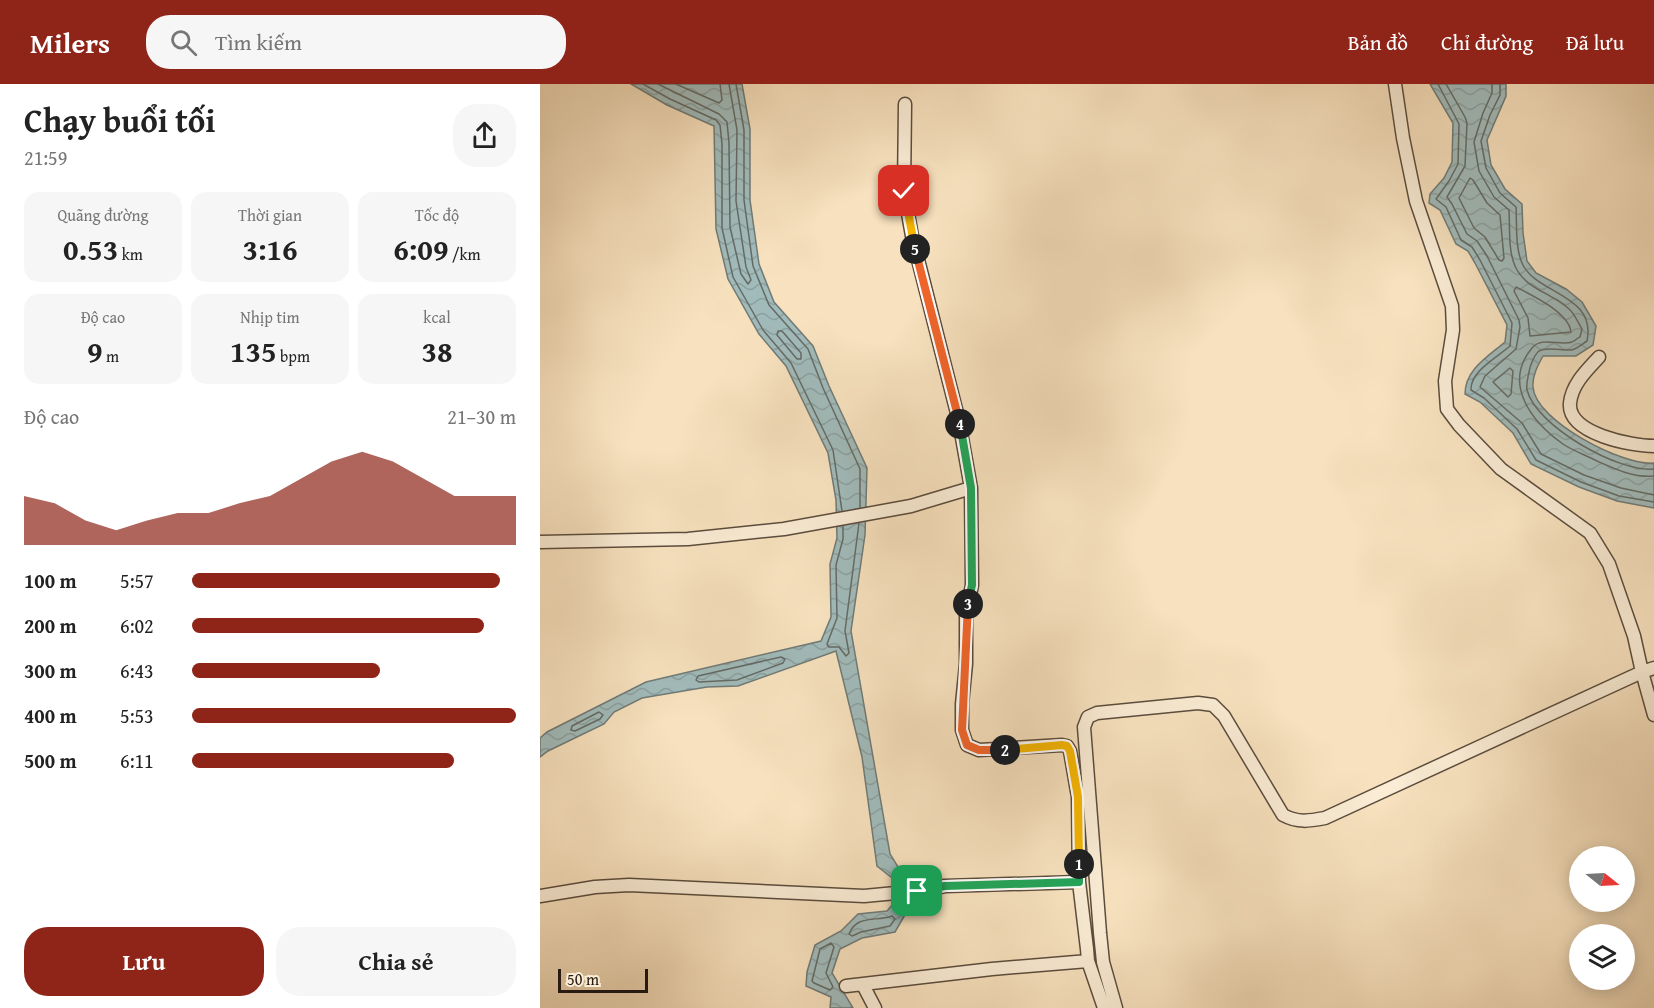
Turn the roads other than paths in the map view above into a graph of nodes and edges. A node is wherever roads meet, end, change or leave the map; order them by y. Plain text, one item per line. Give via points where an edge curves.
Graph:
1 (1395, 84) edge
2 (905, 104) dead end
3 (1599, 357) dead end
4 (1654, 446) edge
5 (971, 488) junction
6 (540, 542) edge
7 (1648, 670) edge
8 (1654, 715) edge
9 (1079, 882) junction
10 (540, 896) edge
11 (1088, 961) junction
12 (863, 985) junction
13 (846, 986) dead end
14 (875, 1008) edge
15 (1104, 1008) edge
16 (1116, 1008) edge

1 - 7 street via 1416,201 1452,306 1453,330 1445,381 1447,409 1501,469 1590,533 1609,564
2 - 5 street via 904,191 959,421
3 - 4 street via 1572,392 1572,416 1578,423 1619,442
5 - 6 street via 911,506 784,528 688,539
5 - 9 street via 972,585 966,616 962,730 967,745 979,750 1067,746 1078,797
7 - 8 street
7 - 16 street via 1325,818 1308,821 1294,821 1283,815 1224,716 1213,705 1198,703 1088,717 1084,727 1100,933 1103,962
9 - 10 street via 945,886 864,896 629,885
9 - 11 street
11 - 12 street
11 - 15 street
12 - 13 street
12 - 14 street

